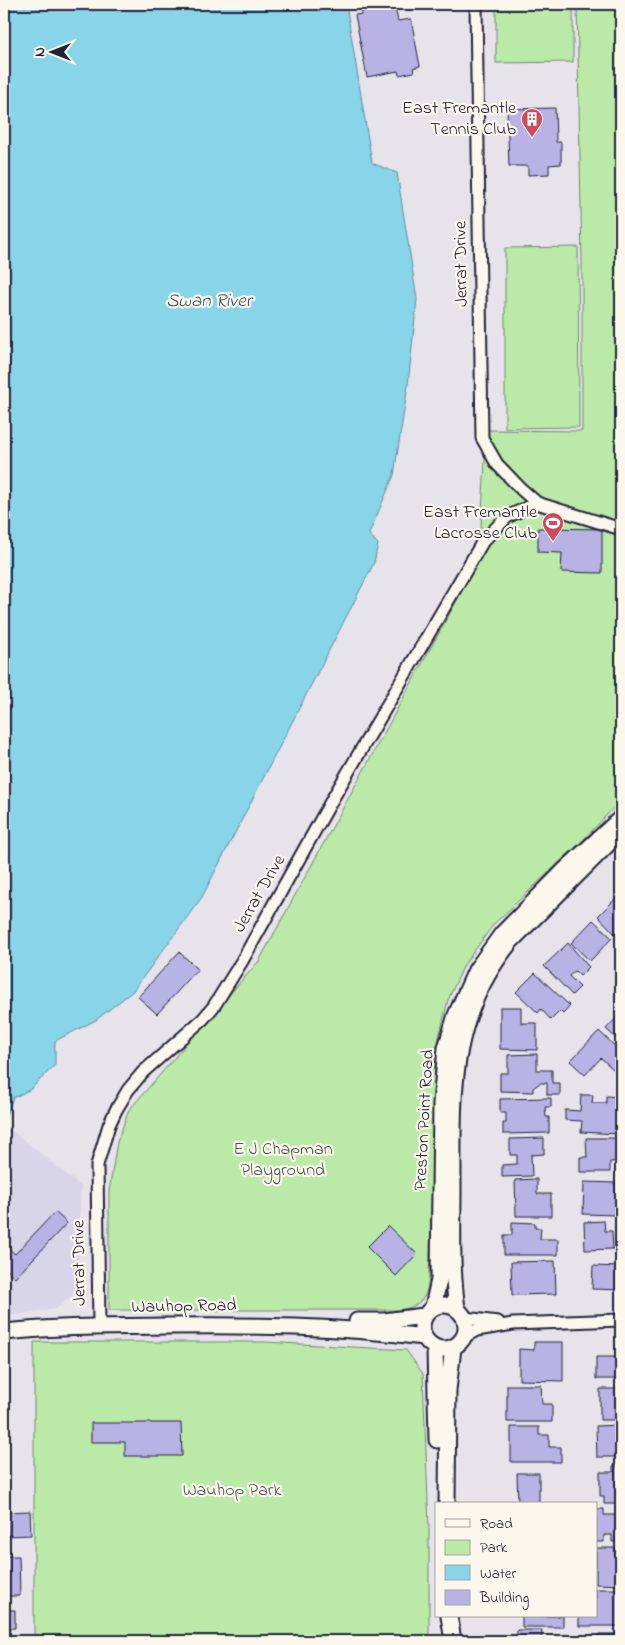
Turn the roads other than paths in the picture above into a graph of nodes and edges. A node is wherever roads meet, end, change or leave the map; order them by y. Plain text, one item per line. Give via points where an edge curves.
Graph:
1 (476, 4) edge
2 (537, 502) junction
3 (621, 528) edge
4 (621, 818) edge
5 (621, 830) edge
6 (428, 1311) junction
7 (461, 1313) junction
8 (621, 1320) edge
9 (514, 1324) junction
10 (270, 1325) junction
11 (99, 1327) junction
12 (4, 1332) edge
13 (424, 1337) junction
14 (458, 1343) junction
15 (435, 1348) junction
16 (437, 1502) edge
17 (447, 1502) edge
18 (449, 1618) edge
19 (459, 1618) edge
20 (453, 1641) edge
21 (463, 1641) edge

1 - 2 street, Jerrat Drive via 482,438 497,464
2 - 3 street, Jerrat Drive
2 - 11 street, Jerrat Drive via 507,517 483,541 214,1006 143,1072 116,1110 97,1165
4 - 6 main road, Preston Point Road via 502,934 476,970 456,1015 446,1048 441,1104 439,1280
5 - 7 main road, Preston Point Road via 499,956 484,979 464,1028 453,1114 452,1277
6 - 7 main road via 439,1304 448,1304
6 - 10 main road, Wauhop Road via 384,1322 324,1320
6 - 13 main road via 421,1325
7 - 9 street
7 - 14 main road via 466,1330
8 - 9 street
9 - 14 street via 477,1330
10 - 11 main road, Wauhop Road
10 - 13 main road, Wauhop Road
11 - 12 main road, Wauhop Road
13 - 15 main road
14 - 15 main road via 443,1350
14 - 17 main road via 448,1390
15 - 16 main road
18 - 20 main road
19 - 21 main road

